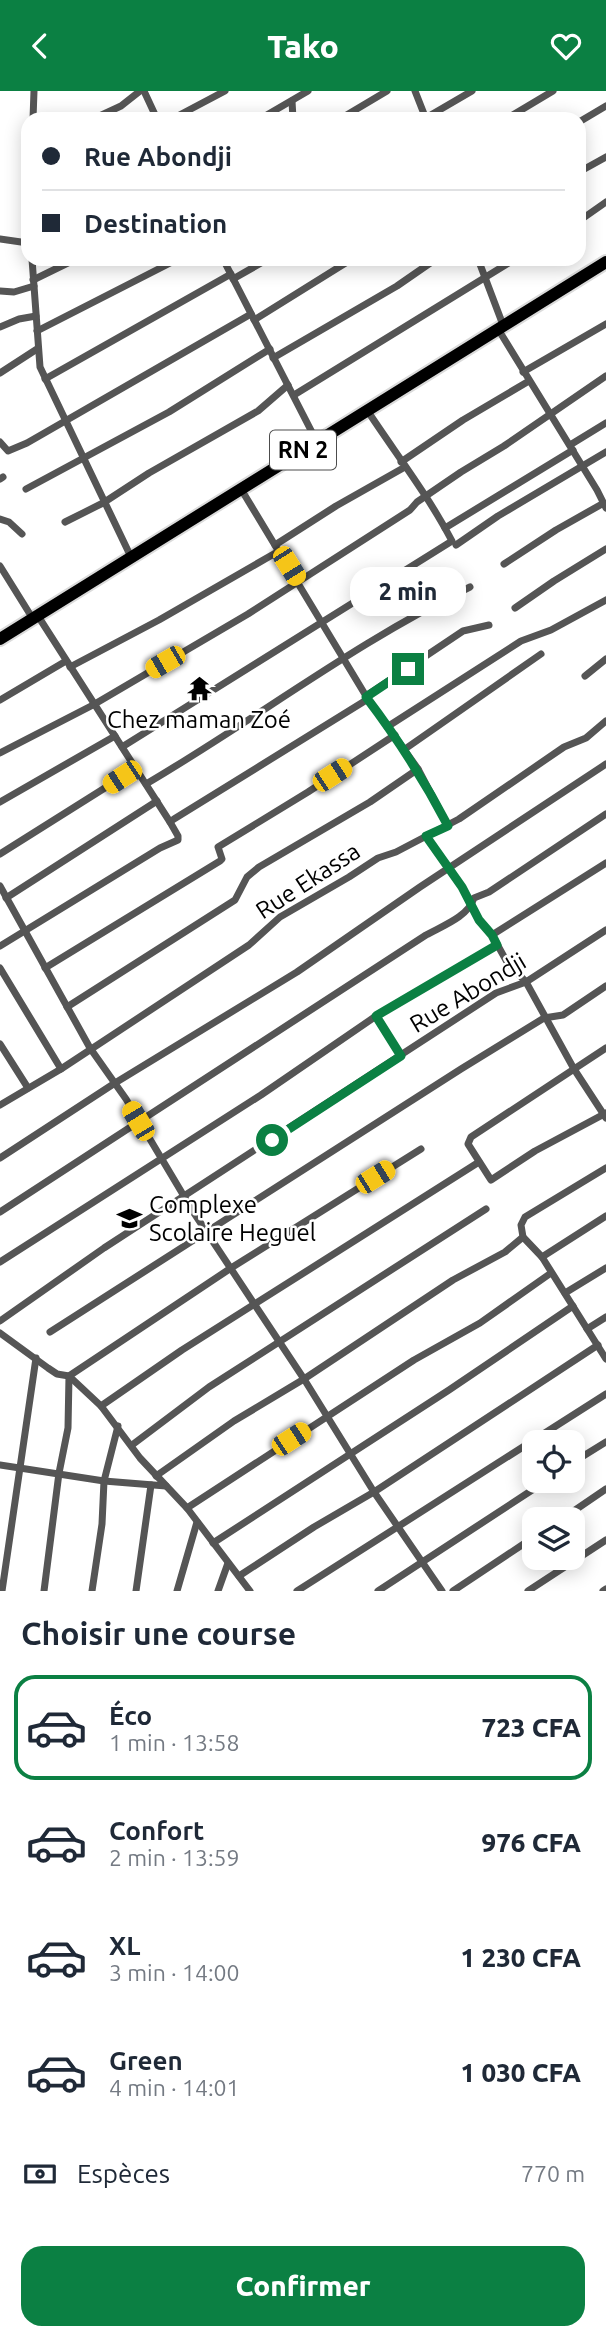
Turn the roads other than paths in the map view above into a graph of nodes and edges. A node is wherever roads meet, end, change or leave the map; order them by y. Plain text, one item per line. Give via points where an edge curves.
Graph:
1 (34, 91) edge
2 (142, 91) edge
3 (225, 91) edge
4 (308, 91) edge
5 (387, 91) edge
6 (415, 91) edge
7 (472, 91) edge
8 (553, 91) edge
9 (292, 101) junction
10 (606, 106) edge
11 (33, 112) edge
12 (108, 112) edge
13 (153, 112) edge
14 (185, 112) edge
15 (272, 112) edge
16 (293, 112) edge
17 (352, 112) edge
18 (422, 112) edge
19 (437, 112) edge
20 (518, 112) edge
21 (586, 118) edge
22 (606, 157) edge
23 (586, 168) edge
24 (606, 202) edge
25 (586, 216) edge
26 (0, 239) edge
27 (21, 242) edge
28 (606, 262) edge
29 (32, 266) edge
30 (63, 266) edge
31 (164, 266) edge
32 (226, 266) edge
33 (254, 266) edge
34 (340, 266) edge
35 (426, 266) edge
36 (481, 266) edge
37 (504, 266) edge
38 (232, 277) junction
39 (485, 278) junction
40 (33, 283) junction
41 (0, 291) edge
42 (36, 316) junction
43 (252, 317) junction
44 (606, 324) edge
45 (0, 327) edge
46 (501, 327) junction
47 (37, 331) junction
48 (37, 349) junction
49 (270, 349) junction
50 (273, 358) junction
51 (523, 372) junction
52 (0, 373) edge
53 (606, 376) edge
54 (45, 379) junction
55 (529, 381) junction
56 (288, 385) junction
57 (294, 394) junction
58 (367, 410) junction
59 (550, 413) junction
60 (67, 420) junction
61 (606, 423) edge
62 (0, 442) edge
63 (317, 442) junction
64 (571, 448) junction
65 (606, 452) edge
66 (85, 458) junction
67 (403, 465) junction
68 (581, 466) junction
69 (26, 489) dead end
70 (241, 489) junction
71 (426, 496) junction
72 (103, 503) junction
73 (605, 506) edge
74 (0, 519) edge
75 (65, 521) dead end
76 (445, 528) junction
77 (22, 534) dead end
78 (456, 545) dead end
79 (277, 548) junction
80 (606, 549) edge
81 (131, 557) junction
82 (504, 564) dead end
83 (0, 566) edge
84 (3, 577) edge
85 (298, 581) junction
86 (470, 587) dead end
87 (606, 600) edge
88 (515, 608) dead end
89 (35, 617) junction
90 (323, 624) junction
91 (489, 625) dead end
92 (0, 639) edge
93 (541, 653) dead end
94 (343, 658) junction
95 (606, 659) edge
96 (68, 664) junction
97 (585, 676) dead end
98 (367, 698) junction
99 (0, 700) edge
100 (93, 705) junction
101 (606, 721) edge
102 (387, 727) junction
103 (395, 734) junction
104 (115, 736) junction
105 (122, 747) junction
106 (405, 749) junction
107 (0, 753) edge
108 (606, 764) edge
109 (135, 769) junction
110 (418, 769) junction
111 (146, 784) junction
112 (157, 801) junction
113 (0, 802) edge
114 (606, 814) edge
115 (170, 822) junction
116 (448, 826) junction
117 (426, 836) junction
118 (0, 854) edge
119 (606, 863) edge
120 (450, 869) junction
121 (0, 886) edge
122 (6, 898) junction
123 (472, 904) junction
124 (606, 930) edge
125 (26, 931) junction
126 (492, 935) junction
127 (497, 945) junction
128 (0, 947) edge
129 (0, 968) edge
130 (45, 968) junction
131 (526, 982) junction
132 (606, 986) edge
133 (67, 1007) junction
134 (376, 1016) junction
135 (544, 1018) junction
136 (0, 1046) edge
137 (90, 1048) junction
138 (606, 1048) edge
139 (401, 1056) junction
140 (61, 1069) junction
141 (574, 1069) junction
142 (115, 1083) junction
143 (28, 1089) junction
144 (0, 1105) edge
145 (605, 1115) edge
146 (138, 1121) junction
147 (421, 1149) dead end
148 (0, 1158) edge
149 (161, 1159) junction
150 (479, 1162) junction
151 (606, 1168) edge
152 (184, 1196) junction
153 (486, 1209) dead end
154 (0, 1212) edge
155 (606, 1216) edge
156 (207, 1232) junction
157 (523, 1237) junction
158 (542, 1257) junction
159 (0, 1262) edge
160 (231, 1268) junction
161 (606, 1269) edge
162 (551, 1273) junction
163 (565, 1293) junction
164 (256, 1305) junction
165 (573, 1306) junction
166 (606, 1317) edge
167 (0, 1321) edge
168 (587, 1329) junction
169 (50, 1332) dead end
170 (0, 1333) edge
171 (279, 1343) junction
172 (598, 1345) junction
173 (36, 1358) junction
174 (606, 1359) edge
175 (69, 1376) junction
176 (304, 1379) junction
177 (606, 1394) edge
178 (101, 1406) junction
179 (326, 1416) junction
180 (118, 1426) junction
181 (606, 1442) edge
182 (132, 1445) junction
183 (351, 1454) junction
184 (585, 1455) edge
185 (0, 1465) edge
186 (20, 1467) junction
187 (59, 1473) junction
188 (156, 1476) junction
189 (104, 1481) junction
190 (151, 1485) junction
191 (167, 1486) junction
192 (606, 1489) edge
193 (374, 1492) junction
194 (527, 1493) edge
195 (580, 1507) edge
196 (187, 1508) junction
197 (197, 1522) junction
198 (398, 1526) junction
199 (606, 1540) edge
200 (213, 1542) junction
201 (522, 1545) edge
202 (421, 1562) junction
203 (228, 1563) junction
204 (239, 1576) junction
205 (2, 1591) edge
206 (44, 1591) edge
207 (92, 1591) edge
208 (136, 1591) edge
209 (177, 1591) edge
210 (218, 1591) edge
211 (250, 1591) edge
212 (297, 1591) edge
213 (378, 1591) edge
214 (442, 1591) edge
215 (453, 1591) edge
216 (528, 1591) edge

1 - 11 street
2 - 12 street
2 - 13 street
3 - 14 street
4 - 9 street
5 - 17 street
6 - 18 street
7 - 19 street
8 - 20 street
9 - 15 street
9 - 16 street
10 - 21 street
22 - 23 street
24 - 25 street
26 - 27 street
28 - 46 highway, RN 2
29 - 40 street
30 - 40 street
31 - 47 street
32 - 38 street
33 - 38 street
34 - 43 street
35 - 50 street
36 - 39 street
37 - 39 street
38 - 43 street
38 - 54 street
39 - 46 street
39 - 57 street
40 - 41 street via 14,292
40 - 42 street
42 - 45 street
42 - 47 street
43 - 49 street
43 - 60 street
44 - 51 street
46 - 51 street
46 - 58 highway, RN 2
47 - 48 street
48 - 52 street
48 - 54 street
49 - 50 street
49 - 66 street
50 - 56 street
51 - 55 street
53 - 59 street
54 - 60 street
55 - 59 street
55 - 67 street via 463,420
56 - 57 street
56 - 72 street via 258,411
57 - 63 street
58 - 63 highway, RN 2
58 - 67 street
59 - 64 street
59 - 71 street
60 - 62 street via 13,450
60 - 66 street
61 - 64 street
63 - 70 highway, RN 2
64 - 68 street
64 - 76 street
65 - 68 street
66 - 69 street
66 - 72 street
67 - 71 street
67 - 79 street
68 - 73 street
68 - 78 street
70 - 79 street
70 - 81 highway, RN 2
71 - 76 street
71 - 85 street
72 - 75 street
72 - 81 street
73 - 82 street via 556,530
74 - 77 street
76 - 90 street via 452,541
79 - 85 street
79 - 96 street via 159,620
80 - 88 street
81 - 89 highway, RN 2
83 - 84 street
84 - 89 street
85 - 90 street
85 - 100 street
86 - 94 street
87 - 102 street via 521,642
89 - 92 highway, RN 2
89 - 96 street
90 - 94 street
90 - 105 street
91 - 98 street via 463,631
93 - 106 street
94 - 98 street
94 - 111 street
95 - 97 street
96 - 99 street
96 - 100 street
98 - 102 street
98 - 115 street
100 - 104 street
100 - 107 street
101 - 116 street, Rue Ekassa via 586,739 564,747
102 - 103 street
103 - 106 street
103 - 130 street via 218,848 222,859
104 - 105 street
104 - 113 street
105 - 109 street
106 - 110 street
108 - 120 street
109 - 111 street
109 - 118 street
110 - 116 street
110 - 133 street via 259,867 247,877 235,900
111 - 112 street
112 - 115 street
112 - 122 street
114 - 123 street via 474,898
115 - 125 street via 178,840
116 - 117 street, Rue Ekassa
117 - 120 street
117 - 137 street, Rue Ekassa via 377,858 279,917 249,945
119 - 126 street
120 - 123 street
120 - 142 street via 297,972
121 - 122 street
122 - 125 street
123 - 126 street
123 - 146 street
124 - 131 street, Rue Abondji
125 - 128 street
125 - 130 street
126 - 127 street
127 - 131 street
127 - 134 street
129 - 140 street
130 - 133 street
131 - 135 street
131 - 139 street, Rue Abondji via 496,993
132 - 135 street via 563,1015
133 - 137 street
134 - 139 street
134 - 149 street
135 - 141 street
135 - 156 street
136 - 143 street
137 - 140 street, Rue Ekassa
137 - 142 street
138 - 141 street
139 - 152 street, Rue Abondji
140 - 143 street, Rue Ekassa
141 - 145 street
141 - 150 street via 471,1137 468,1144
142 - 146 street
142 - 148 street
143 - 144 street, Rue Ekassa
145 - 150 street via 491,1180
146 - 149 street
146 - 154 street
147 - 160 street
149 - 152 street
149 - 159 street
150 - 164 street
151 - 157 street via 525,1217
152 - 156 street
152 - 167 street, Rue Abondji
153 - 171 street
155 - 158 street
156 - 160 street
156 - 169 street
157 - 158 street
157 - 176 street
158 - 162 street
160 - 164 street
160 - 175 street
161 - 163 street
162 - 163 street
162 - 179 street via 480,1323
163 - 165 street
164 - 171 street
164 - 178 street
165 - 168 street
165 - 183 street
166 - 168 street
168 - 172 street
170 - 173 street
171 - 176 street
171 - 182 street via 209,1387
172 - 174 street
172 - 193 street
173 - 175 street via 57,1374
173 - 186 street
175 - 178 street
175 - 187 street via 68,1427
176 - 179 street
176 - 188 street
177 - 198 street
178 - 180 street
179 - 183 street
179 - 196 street
180 - 182 street
180 - 189 street
181 - 184 street
182 - 188 street
183 - 193 street
183 - 200 street
185 - 186 street
186 - 187 street
186 - 205 street
187 - 189 street
187 - 206 street
188 - 191 street
189 - 190 street
189 - 207 street
190 - 191 street
190 - 208 street
191 - 196 street
192 - 195 street
193 - 198 street
193 - 204 street
194 - 202 street
196 - 197 street
197 - 200 street
197 - 209 street
198 - 202 street
198 - 212 street
199 - 216 street
200 - 203 street
201 - 215 street
202 - 213 street
202 - 214 street
203 - 204 street
203 - 210 street
204 - 211 street

